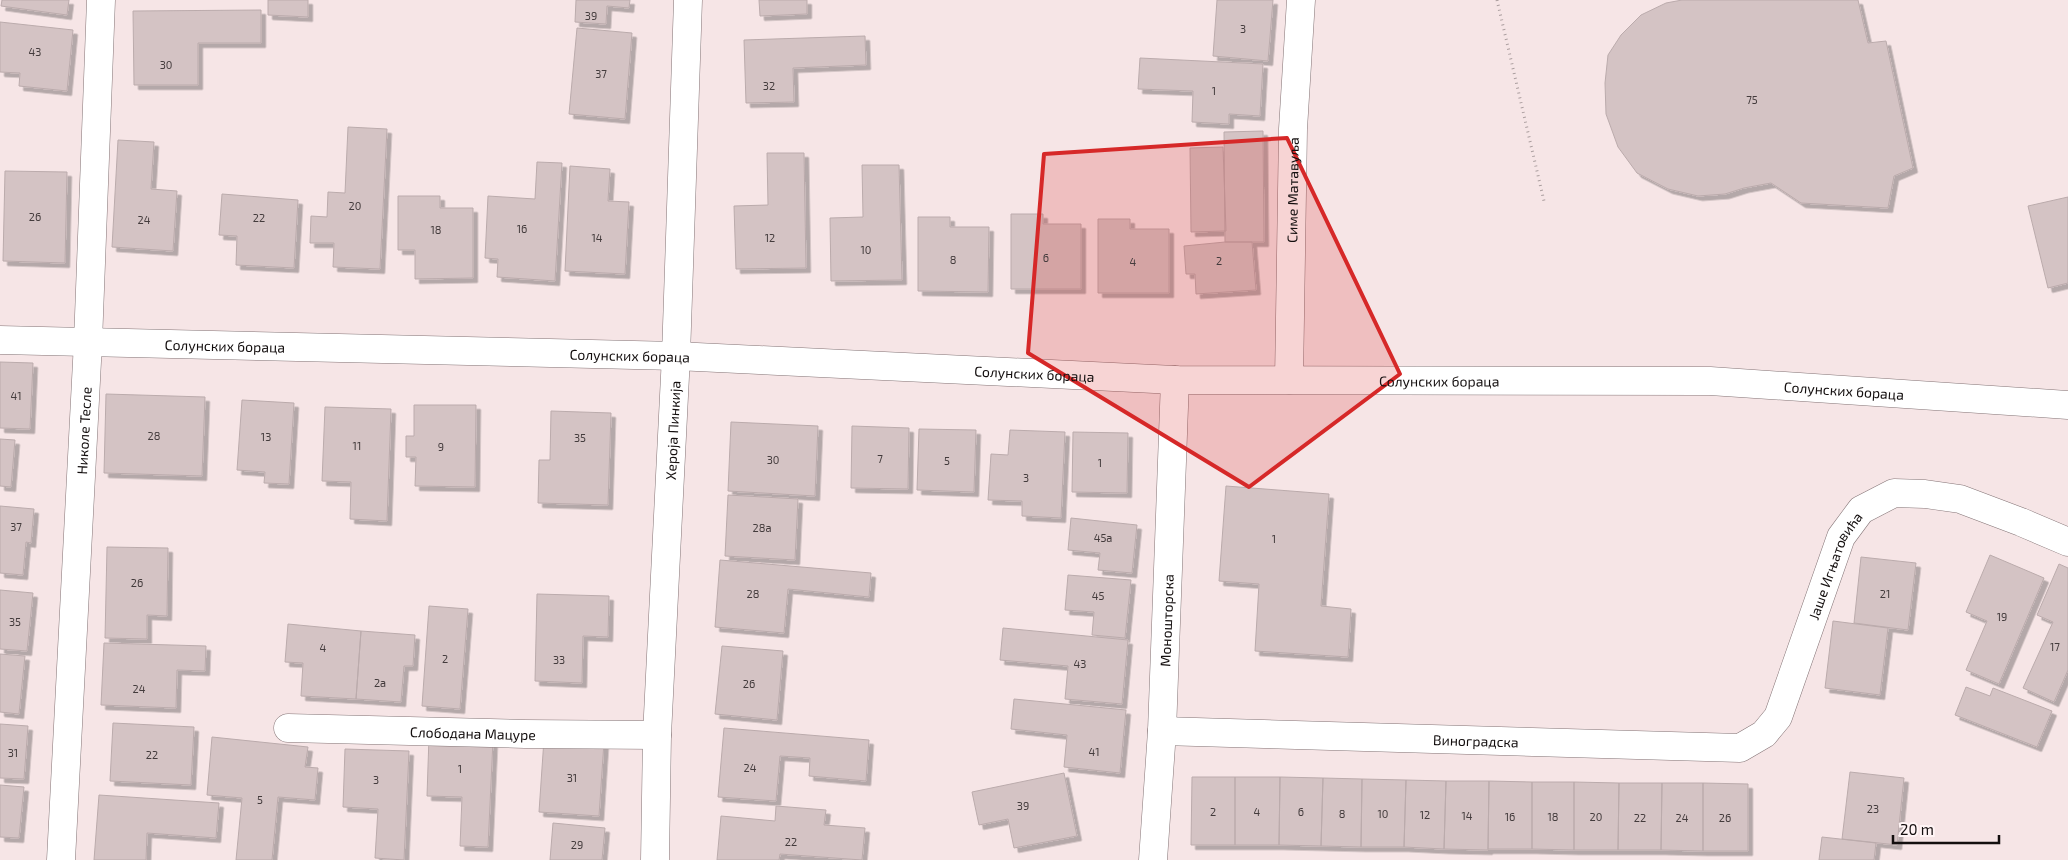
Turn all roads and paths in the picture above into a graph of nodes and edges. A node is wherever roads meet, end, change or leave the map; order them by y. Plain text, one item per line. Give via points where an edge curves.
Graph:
1 (101, 0) edge
2 (688, 0) edge
3 (1301, 0) edge
4 (1497, 0) edge
5 (1544, 201) dead end
6 (0, 340) edge
7 (88, 342) junction
8 (676, 356) junction
9 (1175, 380) junction
10 (1289, 380) junction
11 (2068, 404) edge
12 (2068, 542) edge
13 (1778, 717) joint
14 (288, 728) dead end
15 (1162, 731) junction
16 (657, 735) junction
17 (61, 860) edge
18 (655, 860) edge
19 (1153, 860) edge

1 - 7 street, Николе Тесле
2 - 8 street, Хероја Пинкија
3 - 10 street, Симе Матавуља via 1293,129
4 - 5 path
6 - 7 street, Солунских бораца
7 - 8 street, Солунских бораца
7 - 17 street, Николе Тесле
8 - 9 street, Солунских бораца
8 - 16 street, Хероја Пинкија
9 - 10 street, Солунских бораца
9 - 15 street, Моношторска
10 - 11 street, Солунских бораца via 1710,381
12 - 13 street, Јаше Игњатовића via 1960,500 1925,494 1894,493 1860,510 1841,537
13 - 15 street, Виноградска via 1764,734 1740,748
14 - 16 street, Слободана Мацуре
15 - 19 street, Моношторска
16 - 18 street, Хероја Пинкија

